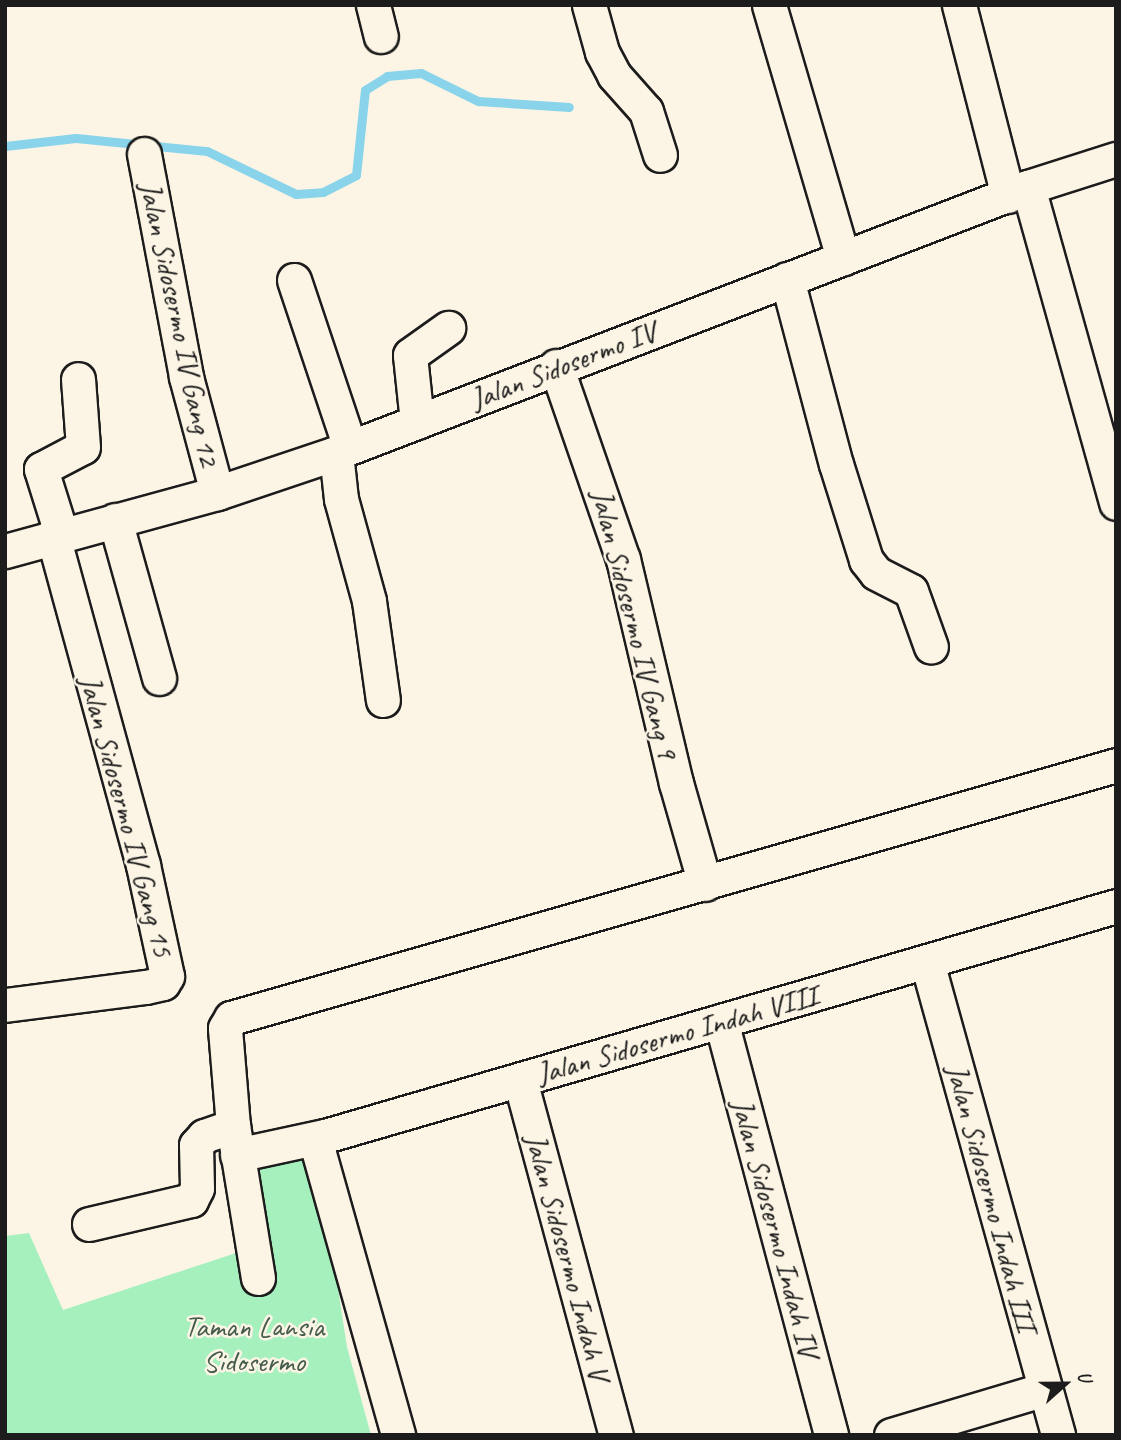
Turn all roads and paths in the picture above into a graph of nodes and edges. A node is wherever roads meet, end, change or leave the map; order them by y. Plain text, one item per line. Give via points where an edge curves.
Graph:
1 (589, 5) edge
2 (769, 5) edge
3 (959, 5) edge
4 (144, 154) dead end
5 (660, 155) dead end
6 (1116, 159) edge
7 (1018, 191) junction
8 (843, 258) junction
9 (787, 279) junction
10 (294, 280) dead end
11 (449, 328) dead end
12 (556, 366) junction
13 (78, 379) dead end
14 (417, 422) junction
15 (343, 450) junction
16 (217, 493) junction
17 (1116, 503) edge
18 (116, 520) junction
19 (57, 534) junction
20 (5, 551) edge
21 (931, 647) dead end
22 (159, 678) dead end
23 (383, 700) dead end
24 (1116, 765) edge
25 (705, 884) junction
26 (1116, 906) edge
27 (927, 962) junction
28 (5, 1005) edge
29 (721, 1021) junction
30 (520, 1080) junction
31 (316, 1139) junction
32 (235, 1140) junction
33 (89, 1224) dead end
34 (258, 1278) dead end
35 (1045, 1389) junction
36 (398, 1435) edge
37 (616, 1435) edge
38 (831, 1435) edge
39 (891, 1435) edge
40 (1058, 1435) edge

1 - 5 street via 603,52 614,75 646,111
2 - 8 street
3 - 7 street
4 - 16 street, Jalan Sidosermo IV Gang 12 via 186,377
6 - 7 street, Jalan Sidosermo IV
7 - 8 street, Jalan Sidosermo IV
7 - 17 street
8 - 9 street, Jalan Sidosermo IV
9 - 12 street, Jalan Sidosermo IV
9 - 21 street via 866,560 876,573 911,591
10 - 15 street
11 - 14 street via 410,355
12 - 14 street, Jalan Sidosermo IV
12 - 25 street, Jalan Sidosermo IV Gang 9 via 619,546
13 - 19 street via 83,447 41,468
14 - 15 street, Jalan Sidosermo IV
15 - 16 street, Jalan Sidosermo IV
15 - 23 street via 341,499 369,601
16 - 18 street, Jalan Sidosermo IV
18 - 19 street, Jalan Sidosermo IV
18 - 22 street
19 - 20 street, Jalan Sidosermo IV
19 - 28 street, Jalan Sidosermo IV Gang 15 via 143,865 167,976 163,983 146,987
24 - 25 street
25 - 32 street via 231,1018 225,1028
26 - 27 street, Jalan Sidosermo Indah VIII
27 - 29 street, Jalan Sidosermo Indah VIII
27 - 35 street, Jalan Sidosermo Indah III
29 - 30 street, Jalan Sidosermo Indah VIII
29 - 38 street, Jalan Sidosermo Indah IV
30 - 31 street, Jalan Sidosermo Indah VIII
30 - 37 street, Jalan Sidosermo Indah V
31 - 32 street, Jalan Sidosermo Indah VIII
31 - 36 street
32 - 33 street, Jalan Sidosermo Indah VIII via 204,1136 196,1145 197,1188 191,1200
32 - 34 street
35 - 39 street
35 - 40 street, Jalan Sidosermo Indah III

